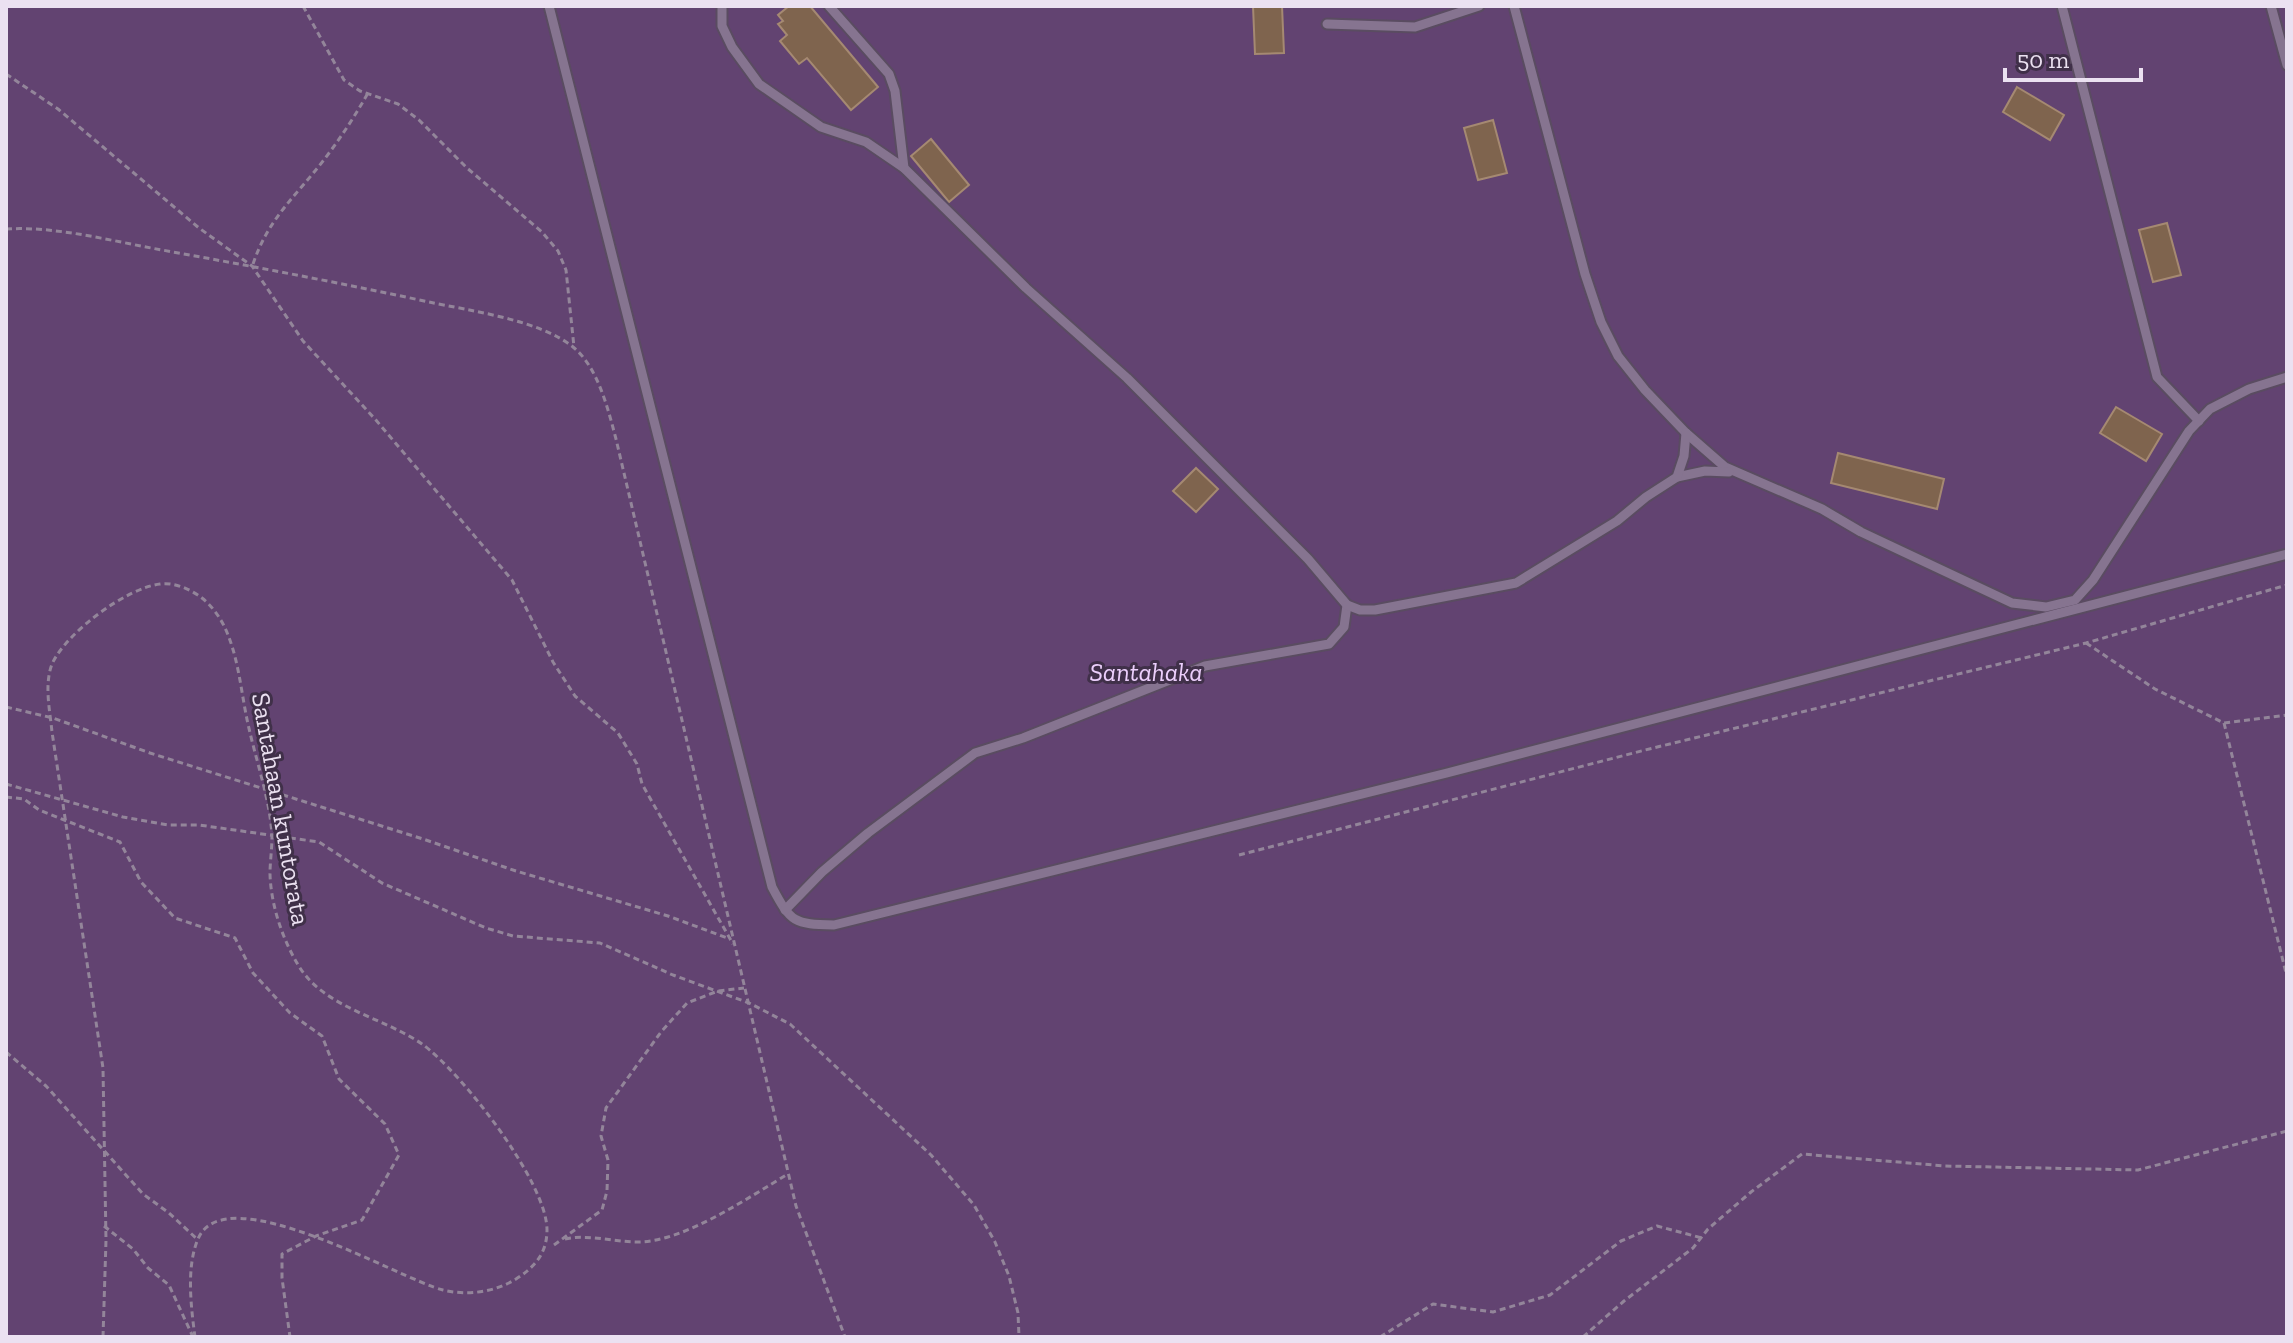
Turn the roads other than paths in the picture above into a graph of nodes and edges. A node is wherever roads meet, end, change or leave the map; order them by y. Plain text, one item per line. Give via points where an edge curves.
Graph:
1 (549, 6) edge
2 (722, 6) edge
3 (829, 6) edge
4 (1479, 6) edge
5 (1514, 6) edge
6 (2062, 6) edge
7 (2271, 6) edge
8 (1327, 24) dead end
9 (2287, 65) edge
10 (904, 168) junction
11 (2287, 377) edge
12 (2199, 421) junction
13 (1686, 433) junction
14 (1737, 473) junction
15 (1677, 477) junction
16 (2287, 554) edge
17 (1347, 605) junction
18 (785, 910) junction

1 - 18 lane via 772,887
2 - 10 lane via 722,26 759,84 821,127 866,142
3 - 10 lane via 889,74
4 - 8 lane via 1415,27
5 - 13 lane via 1601,322 1618,356
6 - 12 lane via 2157,377
7 - 9 lane
10 - 17 lane via 1138,389
11 - 12 lane via 2249,389 2210,409
12 - 14 lane via 2093,580 2075,600 2046,607 2012,603
13 - 14 lane
13 - 15 lane
14 - 15 lane via 1705,471
15 - 17 lane via 1516,583 1375,610
16 - 18 lane via 1447,773 834,925 801,924
17 - 18 lane via 1344,627 1329,644 1205,666 975,753 868,833

